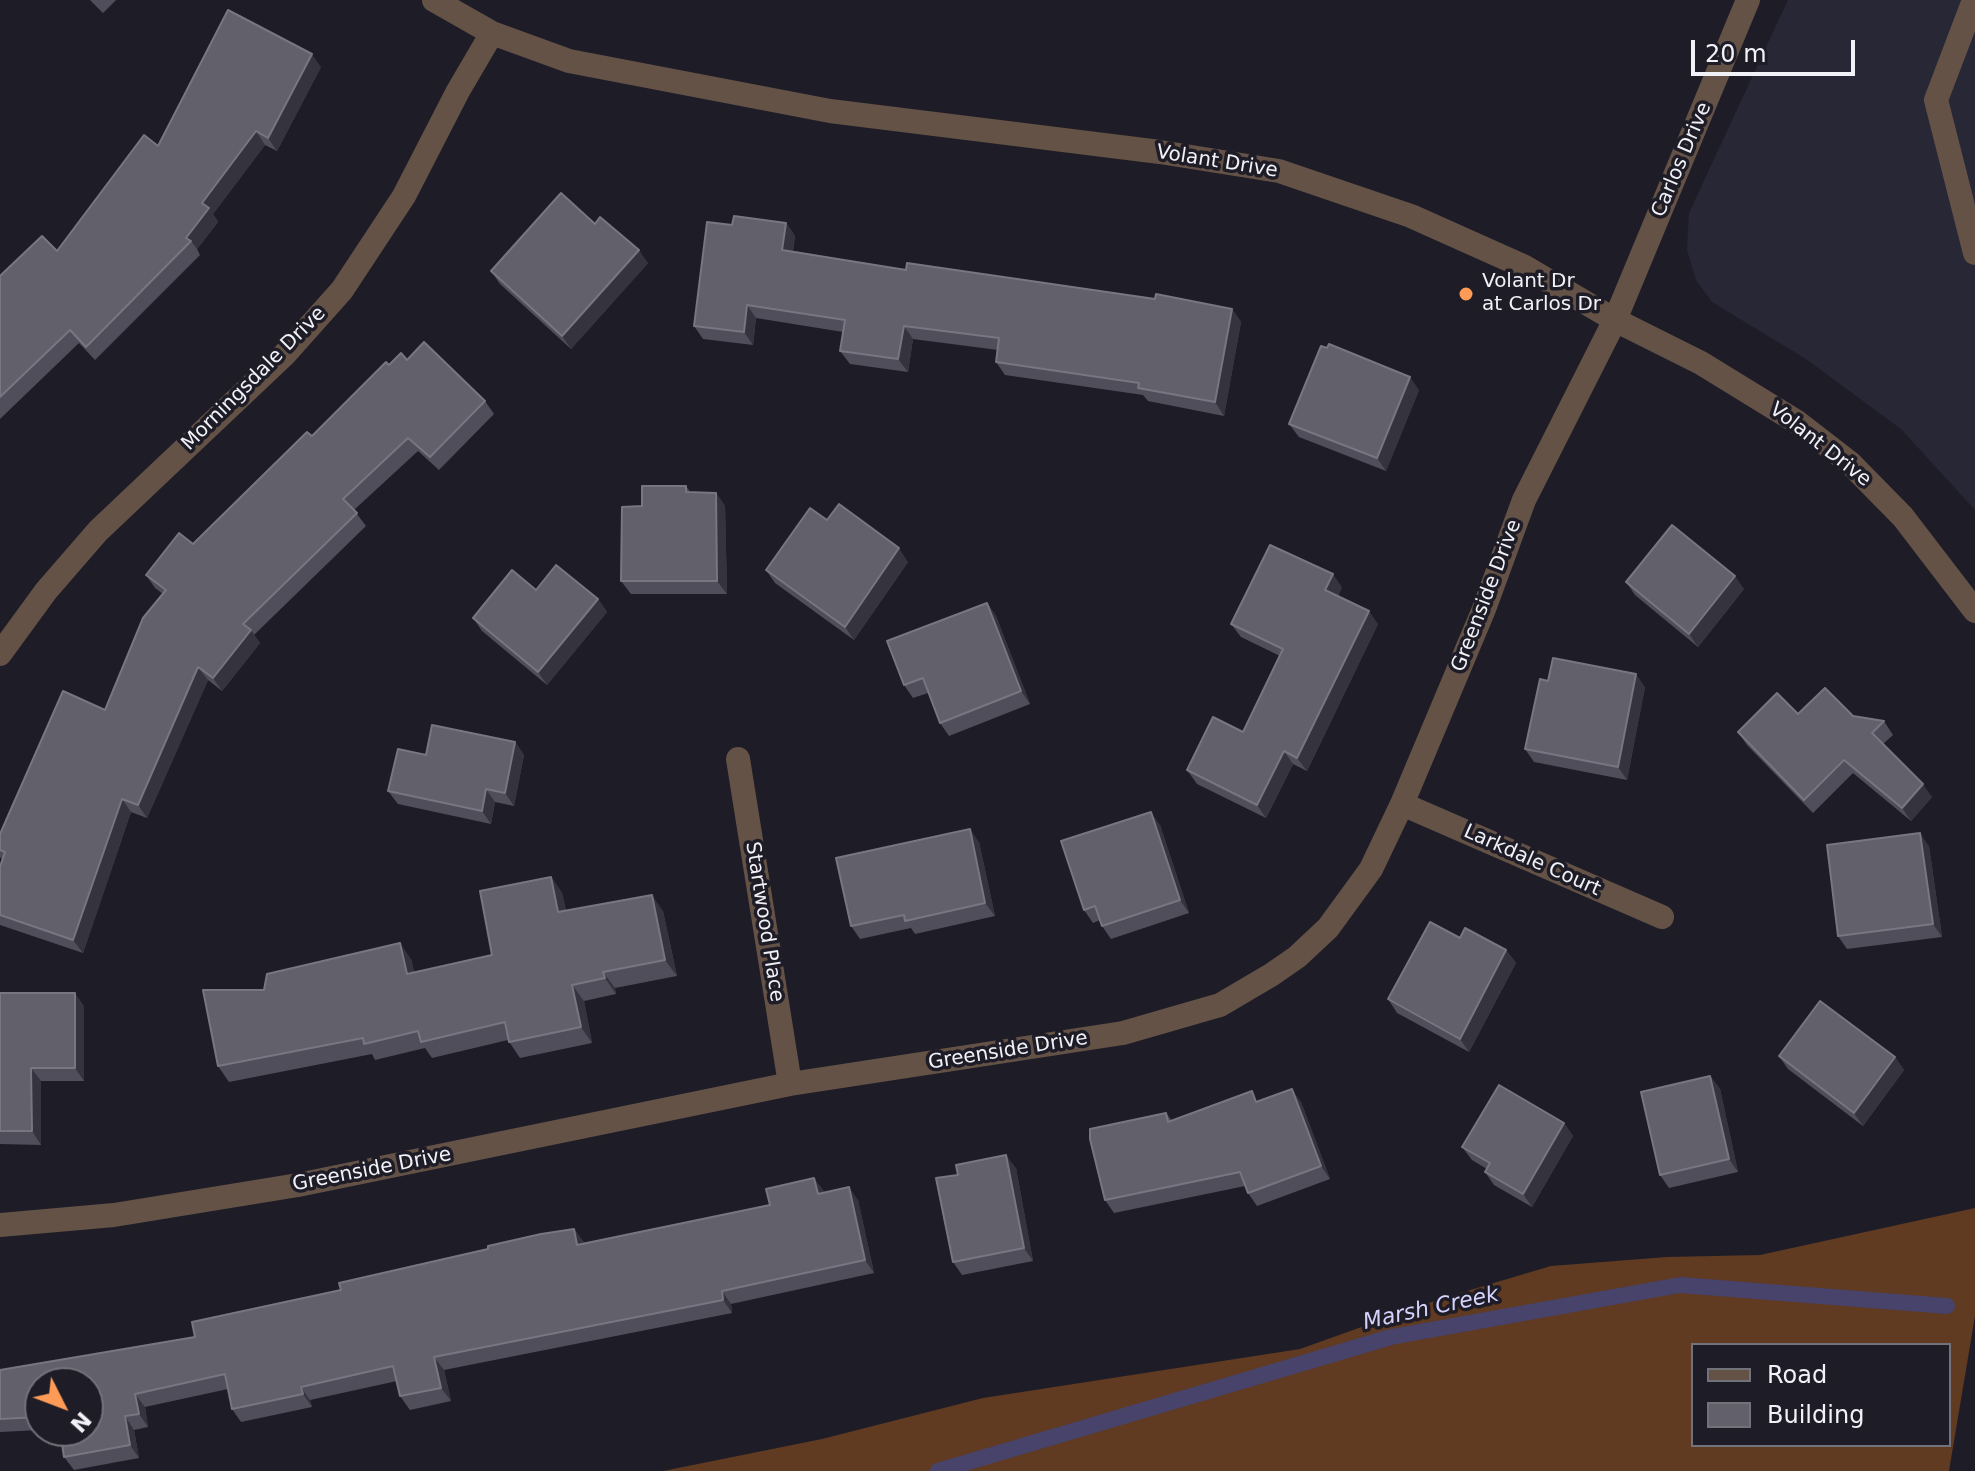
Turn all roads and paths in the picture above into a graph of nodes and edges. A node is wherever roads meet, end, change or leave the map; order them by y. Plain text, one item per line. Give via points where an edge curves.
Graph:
1 (434, 0) edge
2 (1748, 0) edge
3 (1974, 0) edge
4 (492, 33) junction
5 (1975, 253) edge
6 (1615, 320) junction
7 (1975, 611) edge
8 (0, 654) edge
9 (738, 759) dead end
10 (1402, 804) junction
11 (1662, 917) dead end
12 (790, 1084) junction
13 (0, 1225) edge

1 - 4 street, Volant Drive
2 - 6 street, Carlos Drive
3 - 5 street via 1936,100
4 - 6 street, Volant Drive via 569,61 830,111 1279,171 1411,216 1525,267
4 - 8 street, Morningsdale Drive via 404,196 342,290 285,354 98,531
6 - 7 street, Volant Drive via 1701,363 1797,422 1850,463 1903,517
6 - 10 street, Greenside Drive via 1524,500
9 - 12 street, Startwood Place
10 - 11 street, Larkdale Court
10 - 12 street, Greenside Drive via 1371,869 1328,928 1297,957 1220,1005 1123,1033
12 - 13 street, Greenside Drive via 298,1185 114,1215

